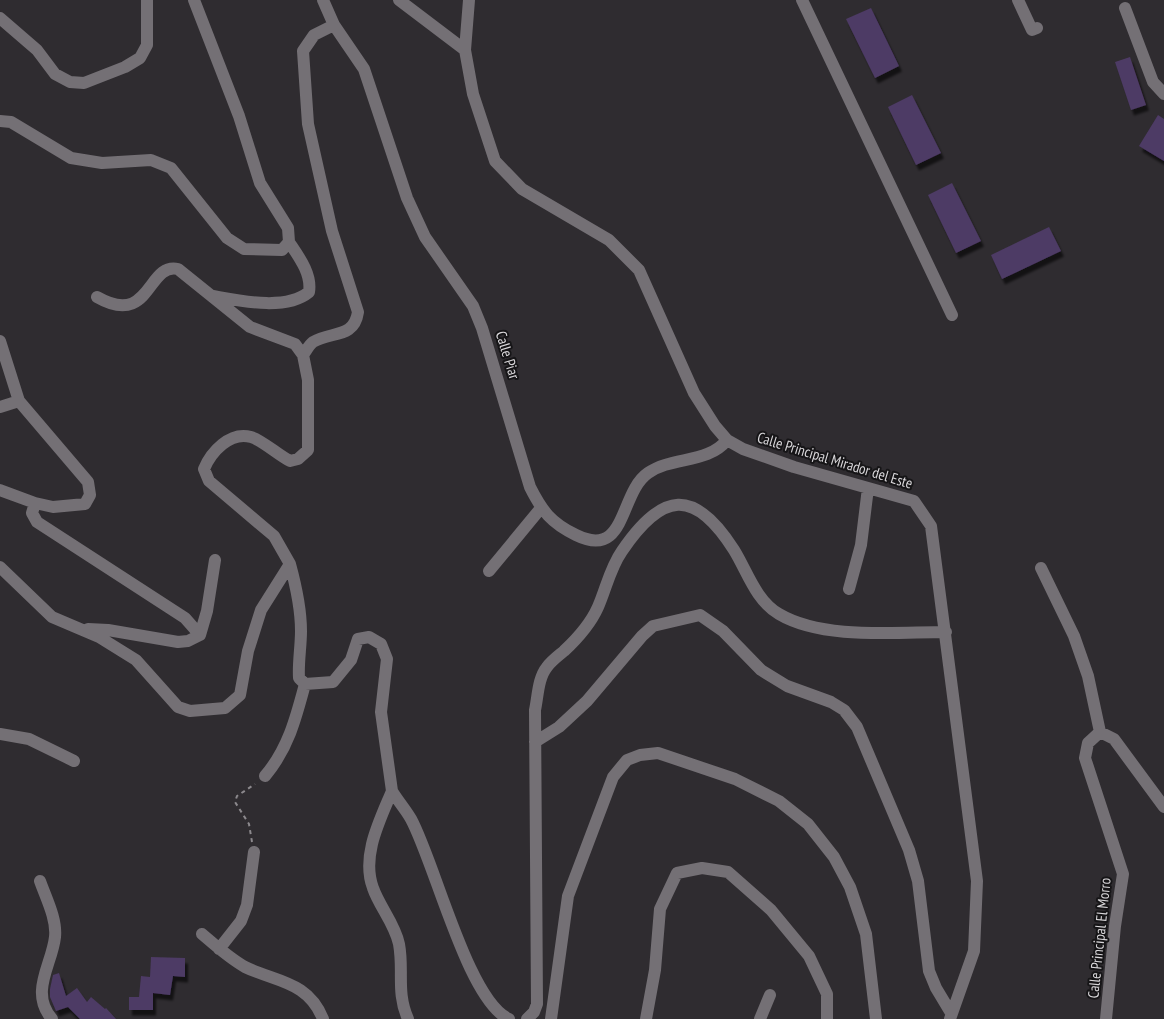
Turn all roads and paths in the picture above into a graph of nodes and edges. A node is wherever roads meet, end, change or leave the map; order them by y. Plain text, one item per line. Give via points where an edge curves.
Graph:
1 (148, 0) edge
2 (194, 0) edge
3 (323, 0) edge
4 (399, 0) edge
5 (469, 0) edge
6 (802, 0) edge
7 (1018, 0) edge
8 (1125, 8) dead end
9 (0, 18) edge
10 (334, 25) junction
11 (1037, 28) dead end
12 (465, 50) junction
13 (1164, 94) edge
14 (0, 121) edge
15 (289, 242) junction
16 (211, 296) junction
17 (97, 297) dead end
18 (952, 315) dead end
19 (0, 341) edge
20 (303, 355) junction
21 (18, 401) junction
22 (0, 407) edge
23 (727, 440) junction
24 (868, 488) junction
25 (0, 490) edge
26 (35, 503) junction
27 (541, 508) junction
28 (215, 560) dead end
29 (290, 564) junction
30 (0, 567) edge
31 (1041, 568) dead end
32 (489, 570) dead end
33 (849, 590) dead end
34 (81, 629) junction
35 (946, 632) junction
36 (200, 634) junction
37 (305, 684) junction
38 (1100, 732) junction
39 (0, 734) edge
40 (535, 742) junction
41 (74, 761) dead end
42 (266, 776) joint
43 (392, 791) junction
44 (1164, 807) edge
45 (254, 852) joint
46 (40, 881) dead end
47 (202, 934) dead end
48 (219, 949) junction
49 (770, 995) dead end
50 (950, 1016) edge
51 (52, 1019) edge
52 (323, 1019) edge
53 (408, 1019) edge
54 (509, 1019) edge
55 (527, 1019) edge
56 (551, 1019) edge
57 (646, 1019) edge
58 (760, 1019) edge
59 (827, 1019) edge
60 (876, 1019) edge
61 (1106, 1019) edge

1 - 9 street via 147,45 140,58 84,83 70,82 55,74 37,50
2 - 15 street via 239,116 260,183 288,228
3 - 10 street, Calle Piar
4 - 12 street
5 - 12 street, Calle Principal Mirador del Este
6 - 18 street
7 - 11 street via 1032,30
8 - 13 street via 1152,82
10 - 20 street via 314,35 303,51 308,124 332,231 358,312 356,323 348,330 312,343
10 - 27 street, Calle Piar via 364,69 407,198 425,237 473,306 530,487
12 - 23 street, Calle Principal Mirador del Este via 474,94 495,161 522,190 609,240 639,270 694,392
14 - 15 street via 11,122 71,158 102,163 151,160 171,168 227,238 244,248 282,250
15 - 16 street via 311,282 309,292 300,299 255,303
16 - 17 street via 178,269 170,268 159,273 142,299 132,303 110,305
16 - 20 street via 250,327 295,344
19 - 21 street
20 - 29 street via 308,380 308,450 298,460 290,461 252,437 240,435 210,456 204,470 209,481 274,536
21 - 22 street
21 - 26 street via 88,482 90,496 85,504 53,507
23 - 24 street, Calle Principal Mirador del Este via 794,467
23 - 27 street, Calle Piar via 721,448 662,465 646,473 635,487 615,531 605,539 594,541 558,527
24 - 33 street via 860,545
24 - 35 street, Calle Principal Mirador del Este via 914,501 931,526
25 - 26 street
26 - 36 street via 32,513 37,522 185,618
27 - 32 street
28 - 36 street
29 - 34 street via 261,610 248,651 240,695 225,708 190,711 178,707 136,660
29 - 37 street via 297,590 301,632 298,678
30 - 34 street via 52,617
31 - 38 street via 1074,636
34 - 36 street via 108,630 178,642
35 - 40 street via 823,629 791,621 762,599 734,549 715,525 698,510 681,504 664,507 650,518 621,552 598,608 583,634 547,667 535,710
35 - 50 street, Calle Principal Mirador del Este via 977,880 974,951
37 - 42 street via 293,730 278,762
37 - 43 street via 333,682 351,660 358,639 369,637 381,644 387,659 381,712
38 - 44 street via 1114,739
38 - 61 street, Calle Principal El Morro via 1088,743 1085,758 1123,874
39 - 41 street via 29,739
40 - 50 street via 560,727 587,701 653,626 700,615 723,632 762,670 787,686 844,710 857,727 909,850 918,881 929,971
40 - 55 street via 537,1004
42 - 45 path via 238,796 235,802 249,824
43 - 53 street via 375,831 369,861 372,886 398,941 400,996
43 - 54 street via 412,820 464,954 487,1001 497,1013
45 - 48 street via 242,920
46 - 51 street via 53,918 55,937 44,972 42,999
47 - 48 street
48 - 52 street via 246,967 288,982 307,996
49 - 58 street
56 - 60 street via 568,896 613,777 627,760 658,753 735,779 779,801 808,824 834,857 850,887 866,934
57 - 59 street via 655,970 660,908 677,873 702,868 728,872 771,910 810,956 827,994

